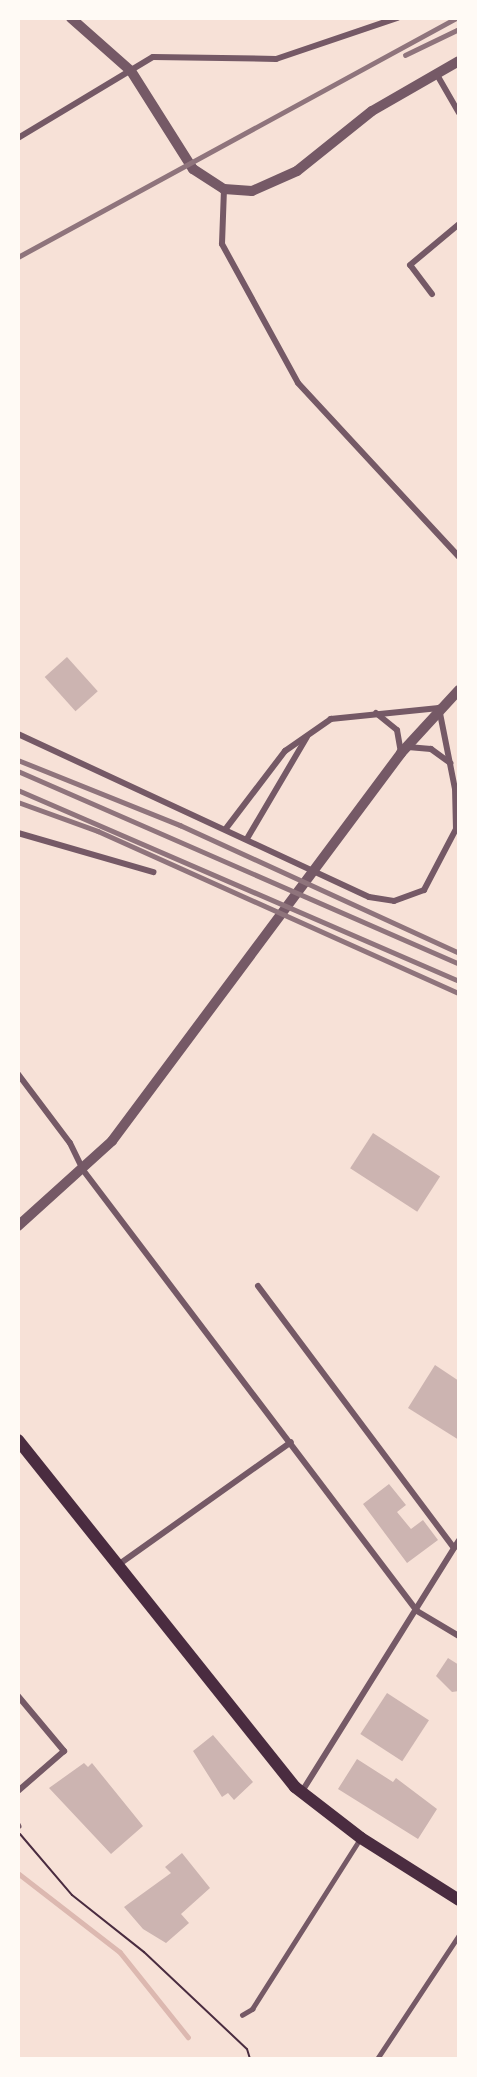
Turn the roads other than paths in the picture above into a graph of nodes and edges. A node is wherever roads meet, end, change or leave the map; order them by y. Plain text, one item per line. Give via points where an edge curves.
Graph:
1 (71, 18) edge
2 (398, 18) edge
3 (459, 61) edge
4 (131, 71) junction
5 (435, 73) junction
6 (459, 113) edge
7 (18, 138) edge
8 (225, 189) junction
9 (459, 225) edge
10 (432, 294) dead end
11 (459, 557) edge
12 (459, 690) edge
13 (439, 708) junction
14 (375, 712) junction
15 (311, 732) junction
16 (18, 734) edge
17 (403, 751) junction
18 (450, 763) junction
19 (227, 827) junction
20 (18, 833) edge
21 (248, 837) junction
22 (153, 872) dead end
23 (18, 1074) edge
24 (83, 1170) junction
25 (18, 1226) edge
26 (258, 1286) dead end
27 (18, 1440) edge
28 (291, 1442) junction
29 (459, 1540) edge
30 (454, 1548) junction
31 (117, 1566) junction
32 (417, 1611) junction
33 (459, 1636) edge
34 (18, 1696) edge
35 (18, 1791) edge
36 (301, 1793) junction
37 (361, 1838) junction
38 (459, 1900) edge
39 (459, 1935) edge
40 (242, 2015) dead end
41 (377, 2059) edge

1 - 4 street
2 - 4 street via 313,51 276,59 179,53 153,57
3 - 5 street
4 - 7 street
4 - 8 street via 184,158 209,182
5 - 6 street
5 - 8 street via 363,117 297,171 252,191
8 - 11 street via 222,244 298,383
9 - 10 street via 410,266
12 - 13 street
13 - 14 street
13 - 17 street
13 - 18 street
14 - 15 street via 330,719
14 - 17 street via 397,730
15 - 19 street via 285,751
15 - 21 street via 281,773
16 - 19 street
17 - 18 street via 431,749
17 - 24 street via 112,1141
18 - 21 street via 456,829 424,890 410,897 369,897
19 - 21 street
20 - 22 street via 65,842
23 - 24 street via 73,1149
24 - 25 street
24 - 28 street
26 - 30 street
27 - 31 main road
28 - 31 street
28 - 32 street
29 - 30 street
30 - 32 street
31 - 36 main road via 240,1725
32 - 33 street
32 - 36 street
34 - 35 street via 64,1751
36 - 37 main road
37 - 38 main road
37 - 40 lane via 252,2008
39 - 41 lane

